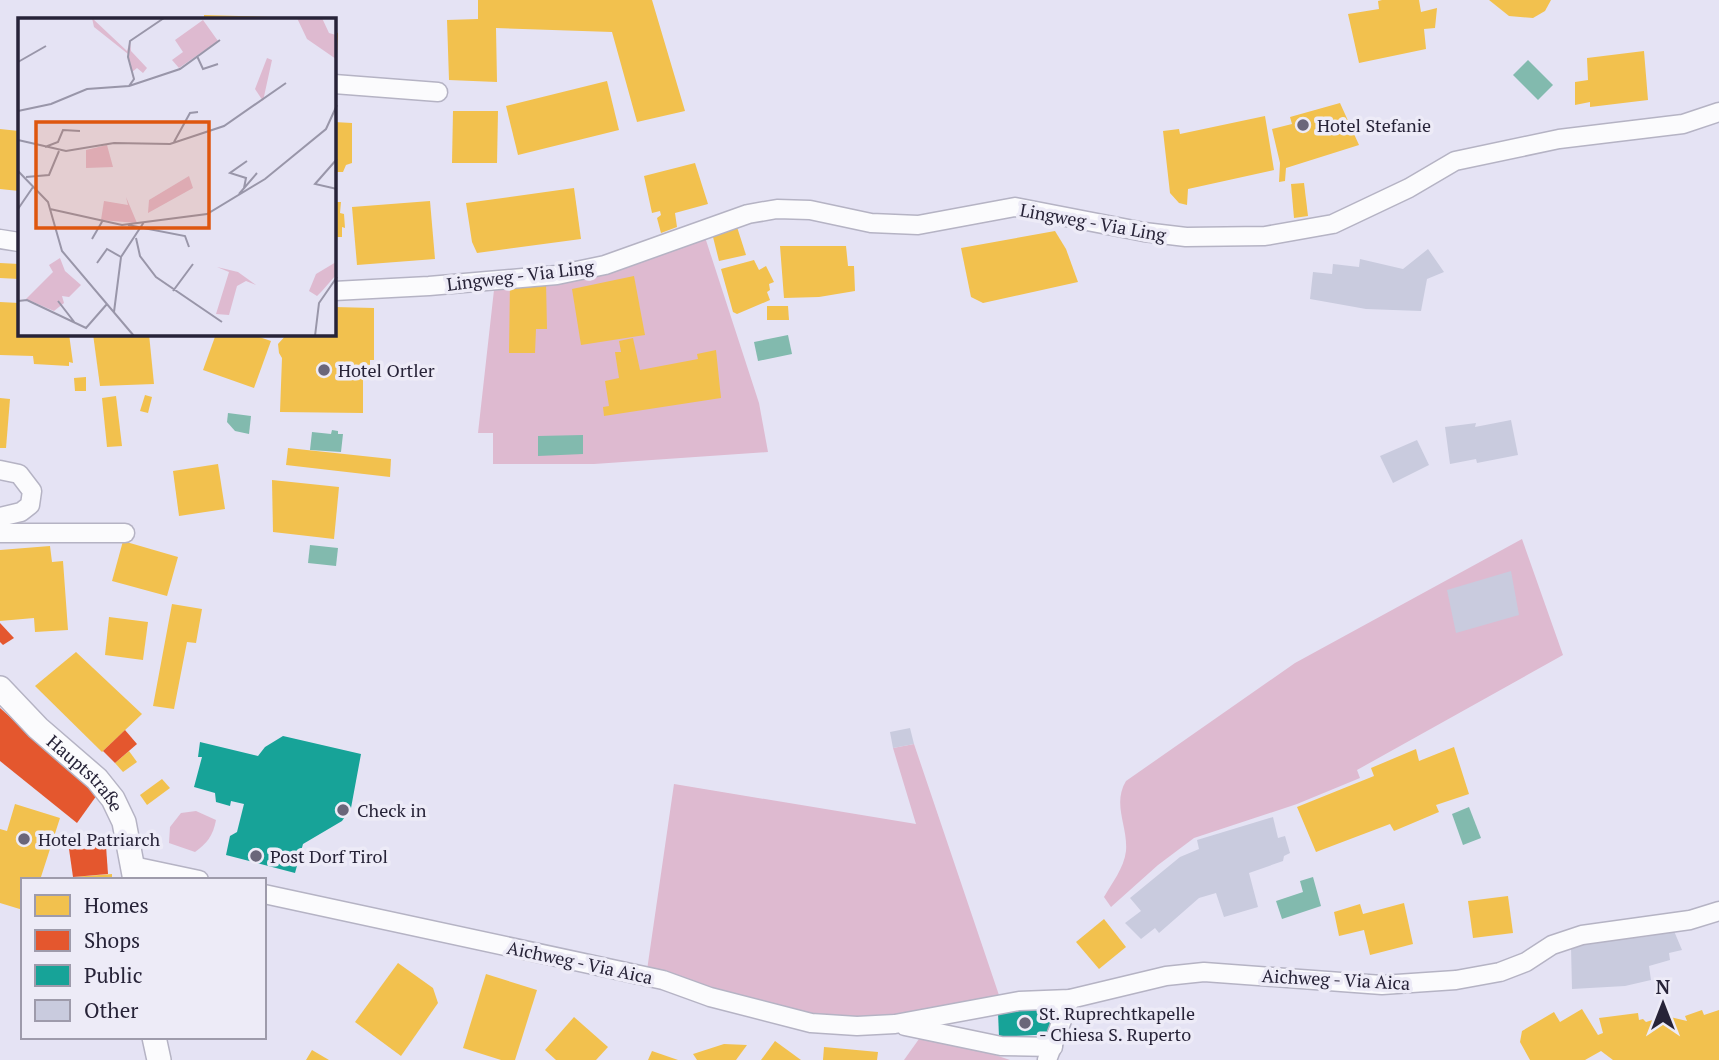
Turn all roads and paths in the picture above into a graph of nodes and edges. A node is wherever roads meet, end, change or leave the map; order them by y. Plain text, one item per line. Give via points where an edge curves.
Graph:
1 (336, 84) edge
2 (439, 92) dead end
3 (1719, 113) edge
4 (0, 239) edge
5 (18, 242) edge
6 (336, 291) edge
7 (0, 470) edge
8 (0, 517) edge
9 (0, 533) edge
10 (125, 533) dead end
11 (0, 688) edge
12 (134, 873) edge
13 (181, 878) edge
14 (266, 894) edge
15 (1719, 911) edge
16 (1070, 999) junction
17 (895, 1024) junction
18 (154, 1039) edge
19 (1050, 1054) edge
20 (159, 1060) edge

1 - 2 street
3 - 6 street, Lingweg - Via Ling via 1684,124 1559,139 1455,161 1333,224 1265,236 1186,237 1015,207 918,225 777,209 748,214 605,265 557,275
4 - 5 street
7 - 8 street via 19,474 32,491 30,505
9 - 10 street
11 - 12 street, Hauptstraße via 113,799 124,822
12 - 13 street
14 - 17 street, Aichweg - Via Aica via 663,980 811,1023
15 - 16 street, Aichweg - Via Aica via 1690,920 1582,934 1500,972 1456,980 1382,985 1204,972 1166,976
16 - 17 street, Aichweg - Via Aica via 1019,1001
16 - 19 street, Aichweg - Via Aica
17 - 19 street, Aichweg - Via Aica
18 - 20 street

